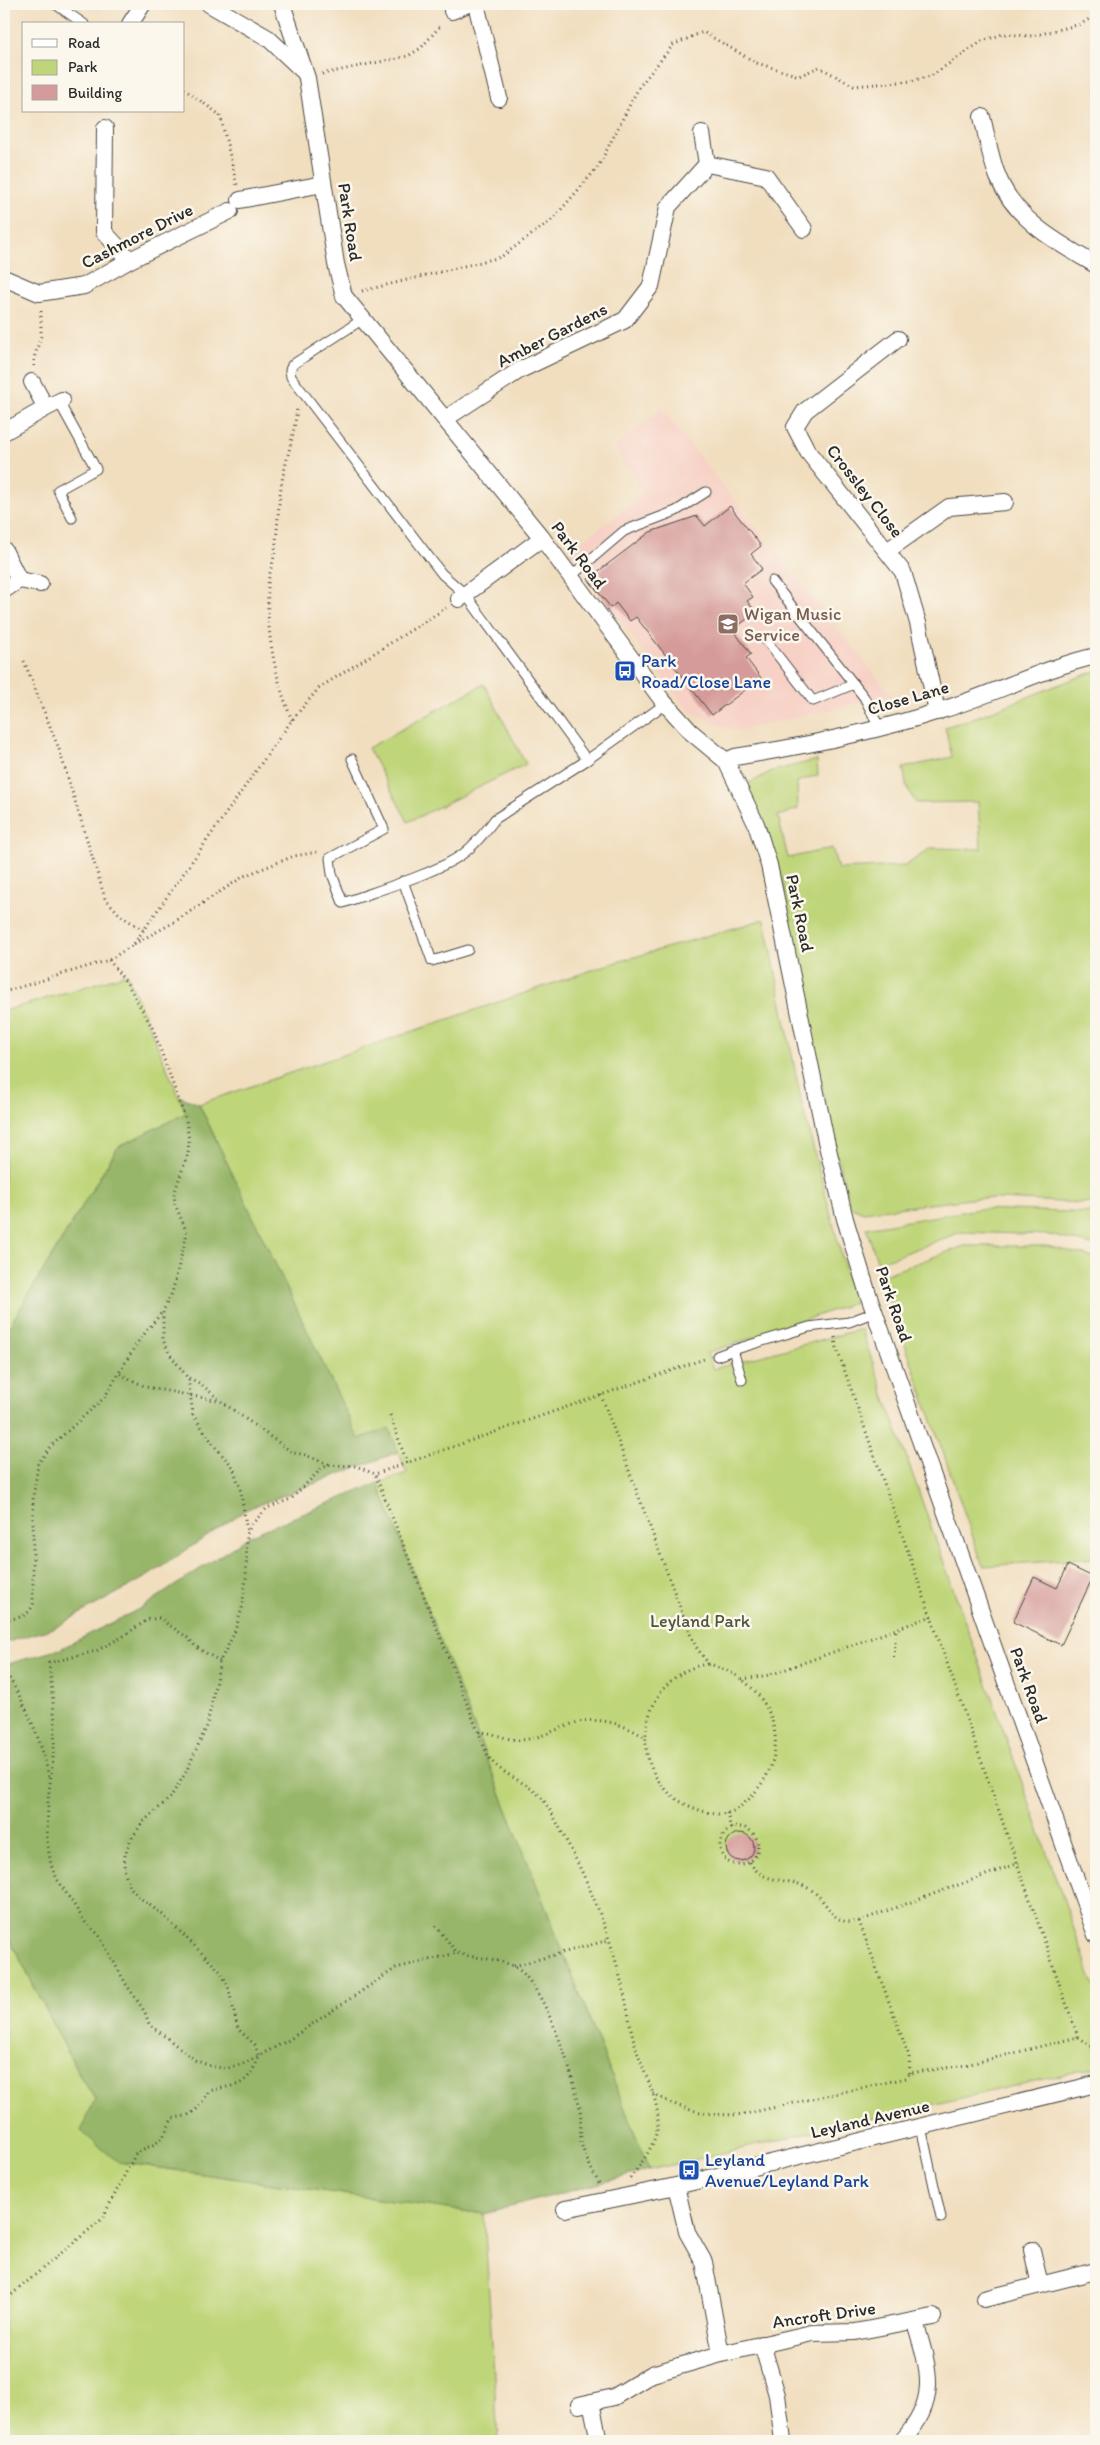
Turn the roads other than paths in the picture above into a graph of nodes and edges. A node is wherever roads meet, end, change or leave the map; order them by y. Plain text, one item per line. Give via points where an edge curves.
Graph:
1 (55, 4) edge
2 (143, 4) edge
3 (209, 4) edge
4 (282, 4) edge
5 (468, 4) edge
6 (476, 4) edge
7 (452, 11) road end
8 (81, 22) edge
9 (131, 22) edge
10 (306, 74) junction
11 (499, 98) dead end
12 (982, 117) dead end
13 (105, 128) dead end
14 (702, 133) dead end
15 (707, 164) junction
16 (324, 184) junction
17 (804, 229) dead end
18 (130, 260) junction
19 (1096, 265) edge
20 (4, 278) edge
21 (363, 319) junction
22 (898, 339) dead end
23 (32, 382) road end
24 (56, 404) junction
25 (445, 419) junction
26 (4, 432) edge
27 (706, 492) dead end
28 (1005, 502) dead end
29 (72, 518) dead end
30 (542, 538) junction
31 (4, 550) edge
32 (887, 551) junction
33 (570, 576) junction
34 (19, 580) junction
35 (772, 581) dead end
36 (40, 584) dead end
37 (4, 590) edge
38 (462, 597) junction
39 (765, 639) dead end
40 (1096, 656) edge
41 (854, 684) junction
42 (665, 704) junction
43 (936, 712) junction
44 (879, 727) junction
45 (352, 760) dead end
46 (587, 760) junction
47 (726, 761) junction
48 (403, 881) junction
49 (468, 950) dead end
50 (875, 1312) junction
51 (733, 1350) junction
52 (717, 1356) road end
53 (742, 1380) dead end
54 (1096, 1935) edge
55 (1096, 2084) edge
56 (921, 2127) junction
57 (676, 2186) junction
58 (565, 2209) dead end
59 (941, 2218) dead end
60 (1032, 2250) dead end
61 (1096, 2271) edge
62 (1040, 2285) junction
63 (984, 2298) dead end
64 (933, 2317) dead end
65 (915, 2322) junction
66 (762, 2344) junction
67 (721, 2354) junction
68 (599, 2441) edge
69 (783, 2441) edge
70 (902, 2441) edge

1 - 8 lane
2 - 9 street
3 - 10 street via 268,38
4 - 10 street, Park Road
5 - 7 street
6 - 11 street
10 - 16 street, Park Road
12 - 19 street via 997,176 1012,204 1050,238
13 - 18 street via 104,232
14 - 15 street
15 - 17 street via 766,176
15 - 25 street, Amber Gardens via 668,206 651,286 625,320 520,370
16 - 18 street, Cashmore Drive via 235,205
16 - 21 street, Park Road via 344,296
18 - 20 street, Cashmore Drive via 84,286 39,293
21 - 25 street, Park Road
21 - 38 lane via 292,365 292,377
22 - 32 street, Crossley Close via 805,411 795,427 808,452
23 - 24 street
24 - 26 street
24 - 29 lane via 96,470 58,490
25 - 30 street, Park Road
27 - 33 lane via 676,512 624,532
28 - 32 street via 949,507
30 - 33 street, Park Road
30 - 38 street
31 - 34 street
32 - 43 street, Crossley Close via 903,572 918,622
33 - 42 street, Park Road
34 - 36 street
34 - 37 street
35 - 41 lane
38 - 46 lane
39 - 41 lane via 813,701
40 - 43 street, Close Lane via 1073,661
41 - 44 lane
42 - 46 lane
42 - 47 street, Park Road via 691,732
43 - 44 street, Close Lane
44 - 47 street, Close Lane via 806,746
45 - 48 lane via 384,829 330,858 332,874 343,903
46 - 48 lane via 495,819 463,854
47 - 50 street, Park Road via 756,824 769,864 826,1141 845,1219
48 - 49 lane via 432,961
50 - 51 lane via 849,1322 809,1327
50 - 54 street, Park Road
51 - 52 lane
51 - 53 lane
55 - 56 street, Leyland Avenue
56 - 57 street, Leyland Avenue
56 - 59 lane
57 - 58 street, Leyland Avenue
57 - 67 street via 687,2232 704,2262
60 - 62 street
61 - 62 street
62 - 63 street
64 - 65 street, Ancroft Drive
65 - 66 street, Ancroft Drive via 855,2332 812,2333
65 - 70 street via 928,2368 928,2395 919,2419
66 - 67 street, Ancroft Drive
66 - 69 street via 777,2395
67 - 68 street, Ancroft Drive via 652,2374 614,2397 585,2404

